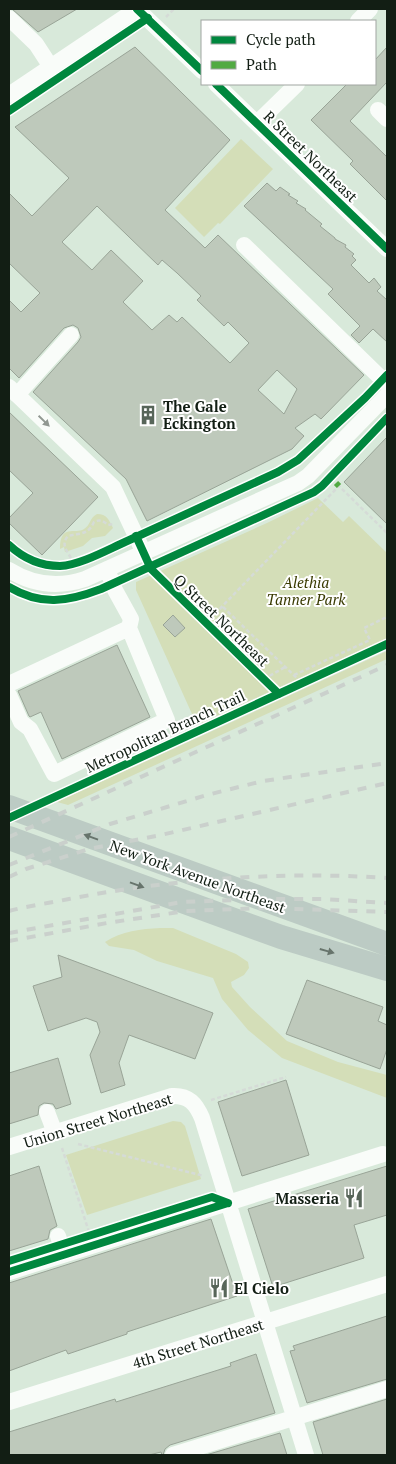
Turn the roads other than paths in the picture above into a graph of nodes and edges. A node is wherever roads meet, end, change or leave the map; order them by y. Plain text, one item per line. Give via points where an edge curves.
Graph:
1 (137, 9) edge
2 (370, 9) edge
3 (9, 18) edge
4 (359, 20) edge
5 (51, 68) junction
6 (201, 70) edge
7 (217, 85) edge
8 (296, 85) edge
9 (9, 96) edge
10 (257, 123) junction
11 (244, 245) dead end
12 (387, 249) edge
13 (71, 335) dead end
14 (387, 384) edge
15 (13, 391) edge
16 (387, 395) edge
17 (144, 553) junction
18 (107, 569) junction
19 (9, 570) edge
20 (129, 628) junction
21 (9, 684) edge
22 (9, 696) edge
23 (9, 807) edge
24 (9, 838) edge
25 (387, 944) edge
26 (387, 968) edge
27 (47, 1112) dead end
28 (55, 1133) junction
29 (9, 1147) edge
30 (383, 1154) dead end
31 (228, 1203) junction
32 (9, 1272) edge
33 (387, 1284) edge
34 (265, 1322) junction
35 (387, 1389) edge
36 (9, 1402) edge
37 (295, 1418) junction
38 (173, 1455) edge
39 (306, 1455) edge

1 - 5 street
1 - 6 street
2 - 4 street
3 - 5 street via 36,44
5 - 9 street
7 - 10 street, R Street Northeast
8 - 10 street
10 - 12 street, R Street Northeast
11 - 14 street
13 - 15 street
15 -> 17 street via 113,487
16 - 17 street via 298,483
17 - 18 street
18 - 19 street via 74,583 51,585 28,580
18 - 20 street via 131,619
20 - 21 street
20 - 22 street via 168,720 54,774 30,729 21,722
25 -> 23 highway, New York Avenue Northeast
24 -> 26 highway, New York Avenue Northeast via 281,937
27 - 28 street
28 - 29 street, Union Street Northeast
28 - 31 street, Union Street Northeast via 172,1096 187,1098 194,1103 202,1118
30 - 31 street
31 - 32 street via 61,1245
31 - 34 street
33 - 34 street, 4th Street Northeast
34 - 36 street, 4th Street Northeast
34 - 37 street
35 - 37 street
37 - 38 street
37 - 39 street

